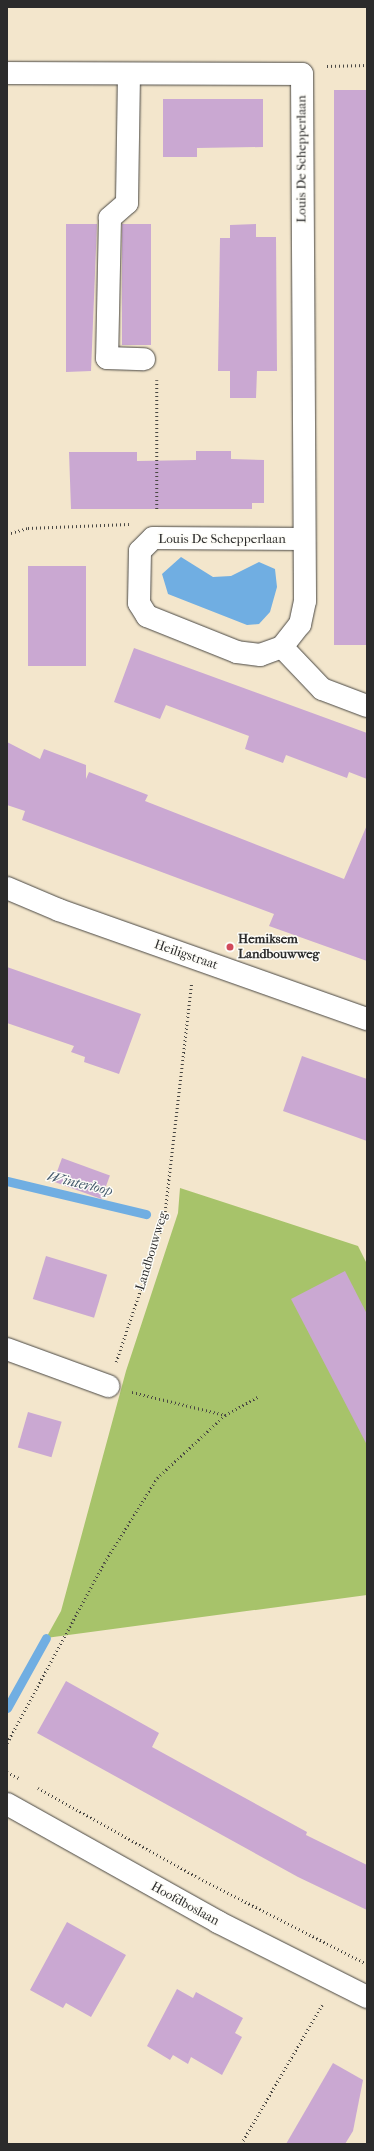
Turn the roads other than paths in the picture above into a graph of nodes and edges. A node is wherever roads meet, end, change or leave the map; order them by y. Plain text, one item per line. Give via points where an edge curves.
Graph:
1 (7, 73) edge
2 (129, 74) junction
3 (144, 359) road end
4 (304, 539) junction
5 (282, 647) junction
6 (367, 706) edge
7 (7, 888) edge
8 (367, 1018) edge
9 (7, 1349) edge
10 (108, 1386) road end
11 (7, 1804) edge
12 (367, 1997) edge

1 - 2 street
2 - 3 street via 127,203 110,218 107,358
2 - 4 street, Louis De Schepperlaan via 302,74
4 - 5 street, Louis De Schepperlaan via 305,601 300,624
4 - 5 street, Louis De Schepperlaan via 157,530 140,551 139,603 147,616 237,652 260,655
5 - 6 street via 322,689
7 - 8 street, Heiligstraat via 194,958
9 - 10 street
11 - 12 street, Hoofdboslaan via 334,1984

